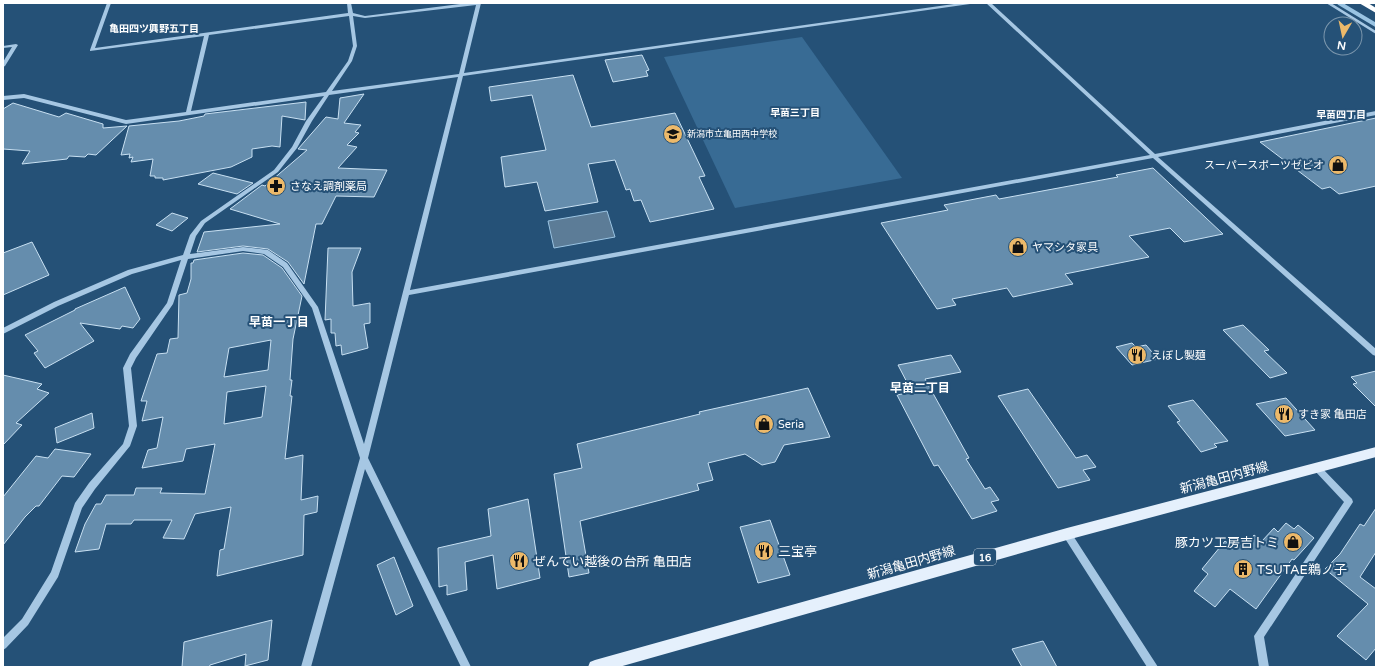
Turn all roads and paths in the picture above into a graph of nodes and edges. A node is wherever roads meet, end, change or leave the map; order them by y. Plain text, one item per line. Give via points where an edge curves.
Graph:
1 (109, 3) edge
2 (349, 3) edge
3 (479, 3) edge
4 (970, 3) edge
5 (988, 3) edge
6 (1328, 3) edge
7 (1363, 3) edge
8 (1376, 10) edge
9 (352, 14) junction
10 (1376, 33) edge
11 (207, 34) junction
12 (3, 47) edge
13 (3, 66) edge
14 (460, 74) junction
15 (328, 94) junction
16 (4, 99) edge
17 (188, 113) junction
18 (1376, 113) edge
19 (1154, 156) junction
20 (185, 257) junction
21 (406, 293) junction
22 (3, 331) edge
23 (1376, 353) edge
24 (1376, 452) edge
25 (364, 458) junction
26 (1317, 468) junction
27 (1067, 534) junction
28 (3, 645) edge
29 (306, 667) edge
30 (466, 667) edge
31 (595, 667) edge
32 (1153, 667) edge
33 (1264, 667) edge

1 - 11 street via 92,50
2 - 9 street
3 - 9 street via 365,17
3 - 14 street
4 - 14 street
5 - 19 street
6 - 10 street
7 - 8 highway
9 - 11 street
9 - 15 street via 355,46 350,61
11 - 17 street
12 - 13 street via 16,45
14 - 15 street
14 - 21 street
15 - 17 street
15 - 20 street via 294,148 276,170 203,222 193,235
16 - 17 street via 24,96 126,122
18 - 19 street
19 - 21 street
19 - 23 street
20 - 22 street via 130,272 56,304
20 - 25 street via 243,249 266,252 285,265 315,307
20 - 28 street via 170,304 127,368 133,426 126,446 78,506 55,574 25,622
21 - 25 street
24 - 26 main road, 新潟亀田内野線 / 16
25 - 29 street
25 - 30 street
26 - 27 main road, 新潟亀田内野線 / 16
26 - 33 street via 1349,502 1258,636
27 - 31 main road, 新潟亀田内野線 / 16
27 - 32 street

